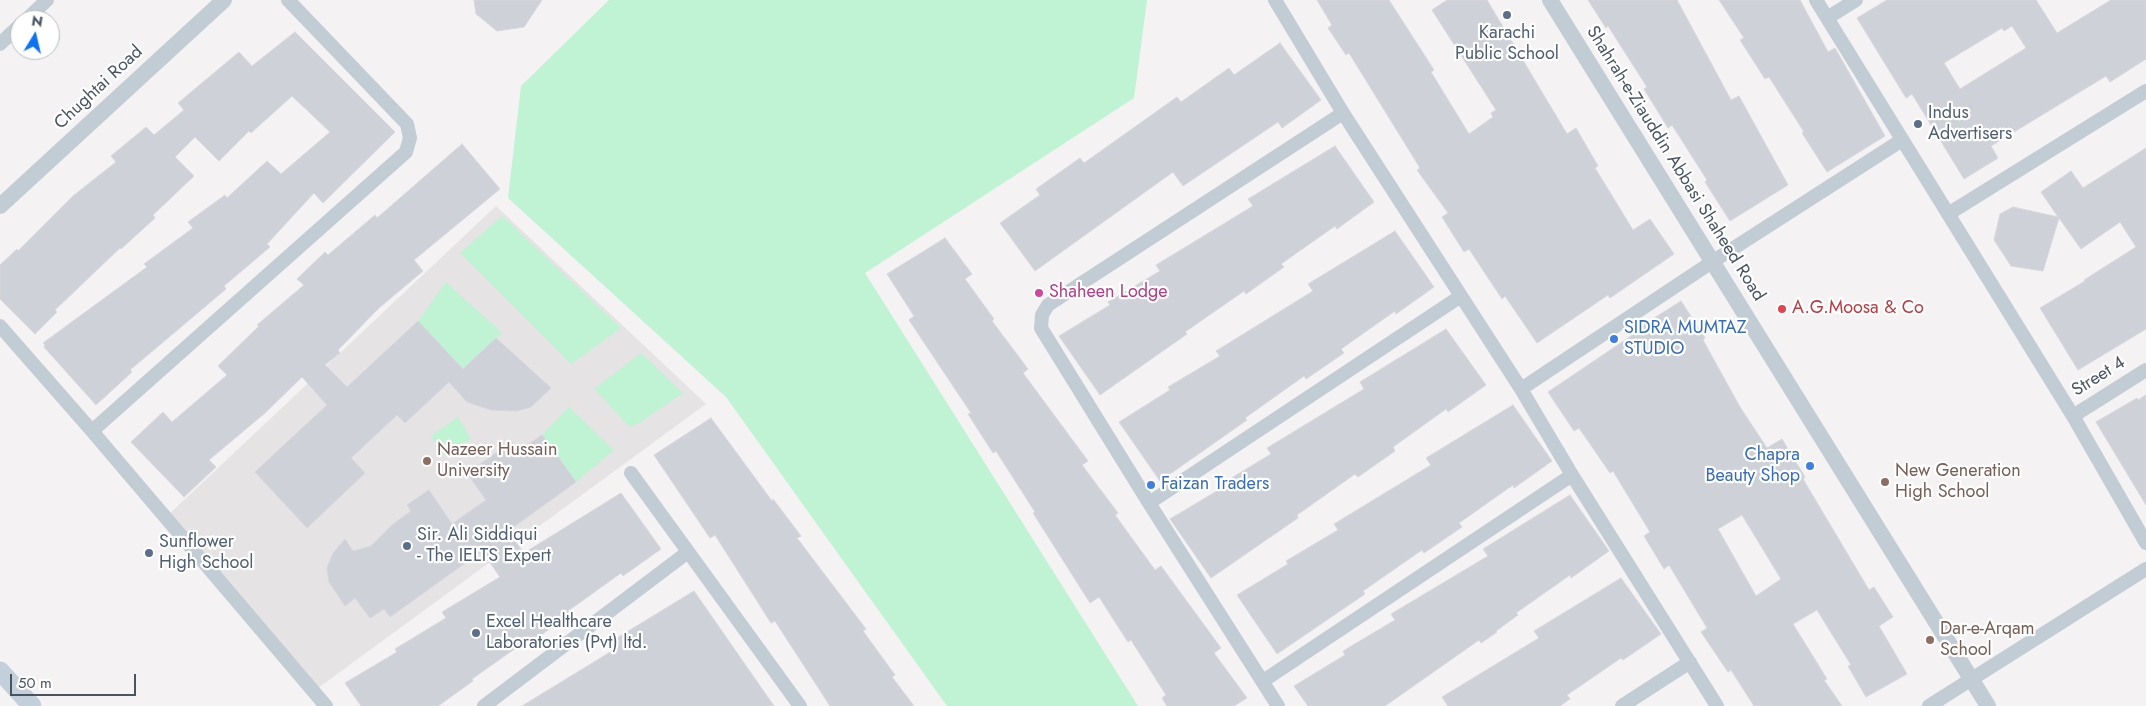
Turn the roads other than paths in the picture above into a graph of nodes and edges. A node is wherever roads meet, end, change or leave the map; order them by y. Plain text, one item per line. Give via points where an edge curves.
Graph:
1 (47, 0) edge
2 (224, 0) edge
3 (288, 0) edge
4 (1275, 0) edge
5 (1550, 0) edge
6 (1816, 0) edge
7 (1856, 0) edge
8 (36, 10) edge
9 (1827, 18) junction
10 (10, 34) edge
11 (0, 44) edge
12 (2146, 91) edge
13 (1343, 113) junction
14 (1902, 140) junction
15 (0, 206) edge
16 (1948, 214) junction
17 (1712, 262) junction
18 (1461, 296) junction
19 (0, 326) edge
20 (2146, 370) edge
21 (1521, 389) junction
22 (2072, 416) junction
23 (92, 431) junction
24 (631, 473) dead end
25 (1572, 476) junction
26 (1149, 503) junction
27 (2146, 543) edge
28 (688, 552) junction
29 (2146, 569) edge
30 (1690, 662) junction
31 (0, 671) edge
32 (1971, 679) junction
33 (1263, 681) junction
34 (32, 706) edge
35 (326, 706) edge
36 (484, 706) edge
37 (800, 706) edge
38 (1278, 706) edge
39 (1622, 706) edge
40 (1717, 706) edge
41 (1929, 706) edge
42 (1988, 706) edge

1 - 8 street
2 - 15 street, Chughtai Road
3 - 23 street via 407,124 410,138 406,152
4 - 13 street
5 - 17 street, Shahrah-e-Ziauddin Abbasi Shaheed Road
6 - 9 street
7 - 9 street
9 - 14 street
10 - 11 street
12 - 16 street
13 - 18 street
13 - 26 street via 1048,305 1042,315 1042,328
14 - 16 street
14 - 17 street
16 - 22 street
17 - 21 street
17 - 32 street, Shahrah-e-Ziauddin Abbasi Shaheed Road
18 - 21 street
18 - 26 street
19 - 23 street
20 - 22 street, Street 4
21 - 25 street
22 - 27 street
23 - 35 street
24 - 28 street
25 - 30 street
25 - 33 street
26 - 33 street
28 - 36 street
28 - 37 street
29 - 32 street
30 - 39 street
30 - 40 street
31 - 34 main road
32 - 41 street
32 - 42 street, Shahrah-e-Ziauddin Abbasi Shaheed Road
33 - 38 street

